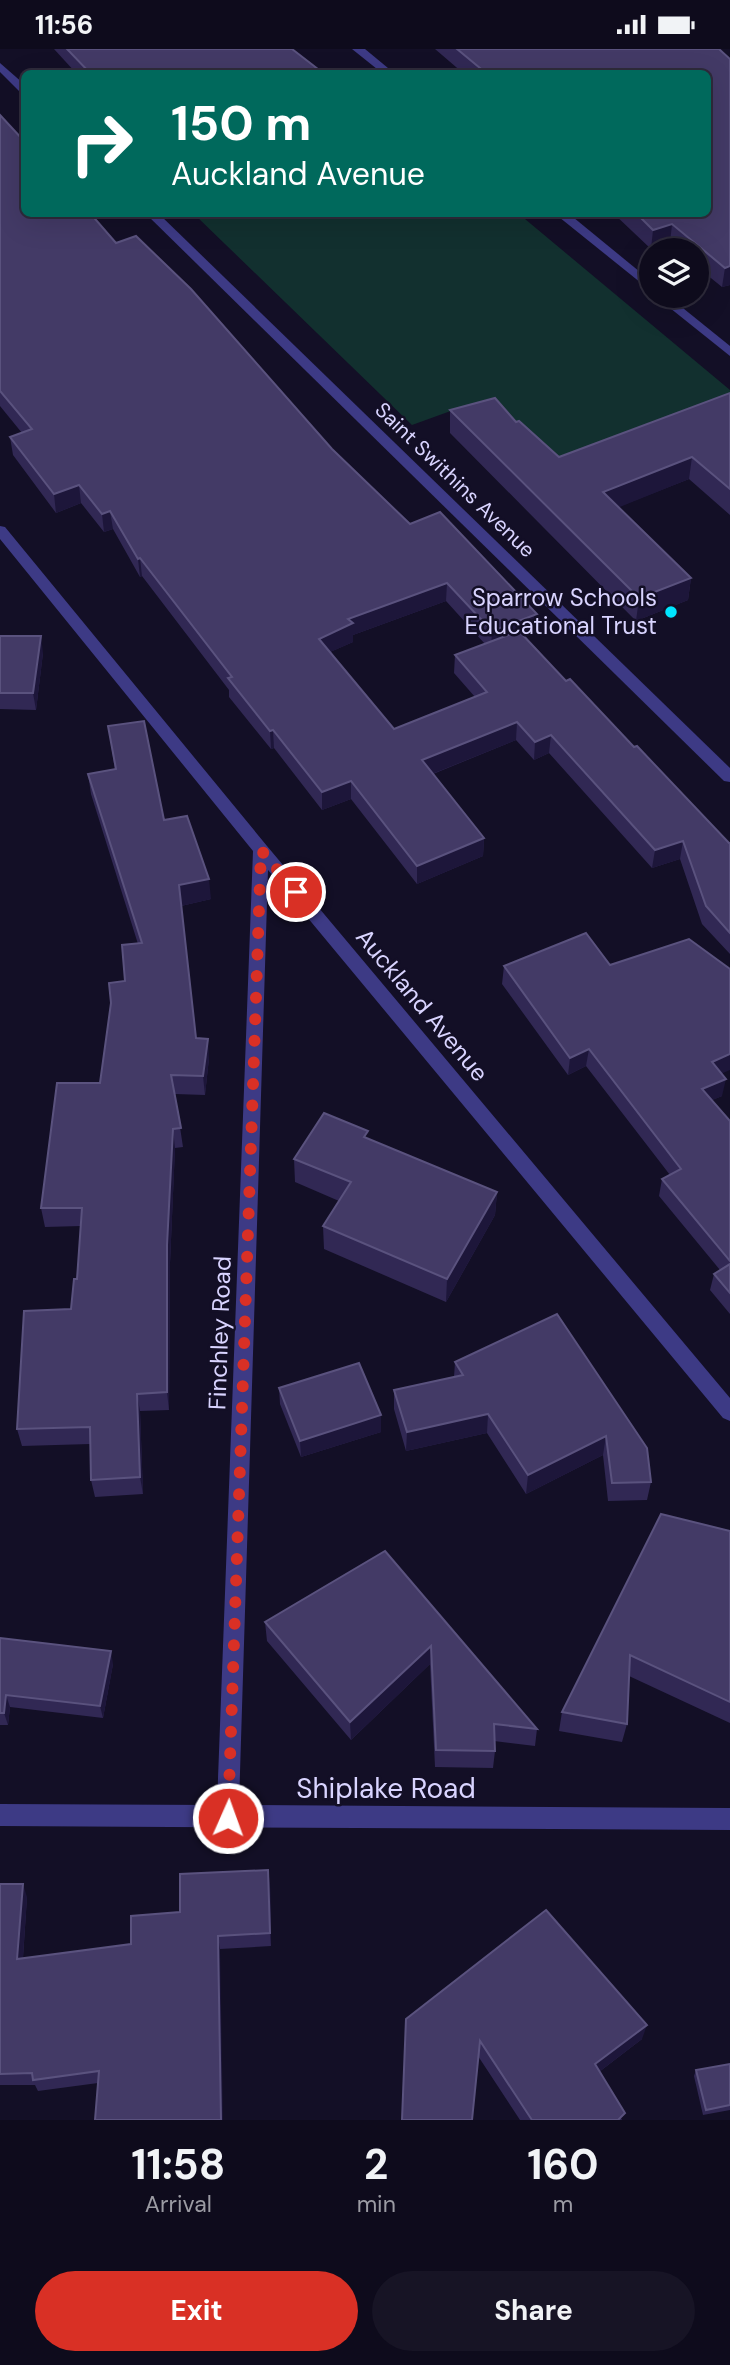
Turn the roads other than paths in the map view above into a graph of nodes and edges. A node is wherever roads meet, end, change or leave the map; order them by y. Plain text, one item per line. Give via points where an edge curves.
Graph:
1 (358, 49) edge
2 (0, 66) edge
3 (384, 70) edge
4 (21, 87) edge
5 (155, 217) edge
6 (565, 217) edge
7 (639, 277) edge
8 (676, 308) edge
9 (730, 352) edge
10 (0, 530) edge
11 (730, 777) edge
12 (261, 850) junction
13 (730, 1412) edge
14 (0, 1815) edge
15 (228, 1818) junction
16 (730, 1819) edge

1 - 3 street
2 - 4 street
5 - 11 street, Saint Swithins Avenue
6 - 7 street
8 - 9 street
10 - 12 street, Auckland Avenue
12 - 13 street, Auckland Avenue
12 - 15 street, Finchley Road
14 - 15 street, Shiplake Road
15 - 16 street, Shiplake Road

